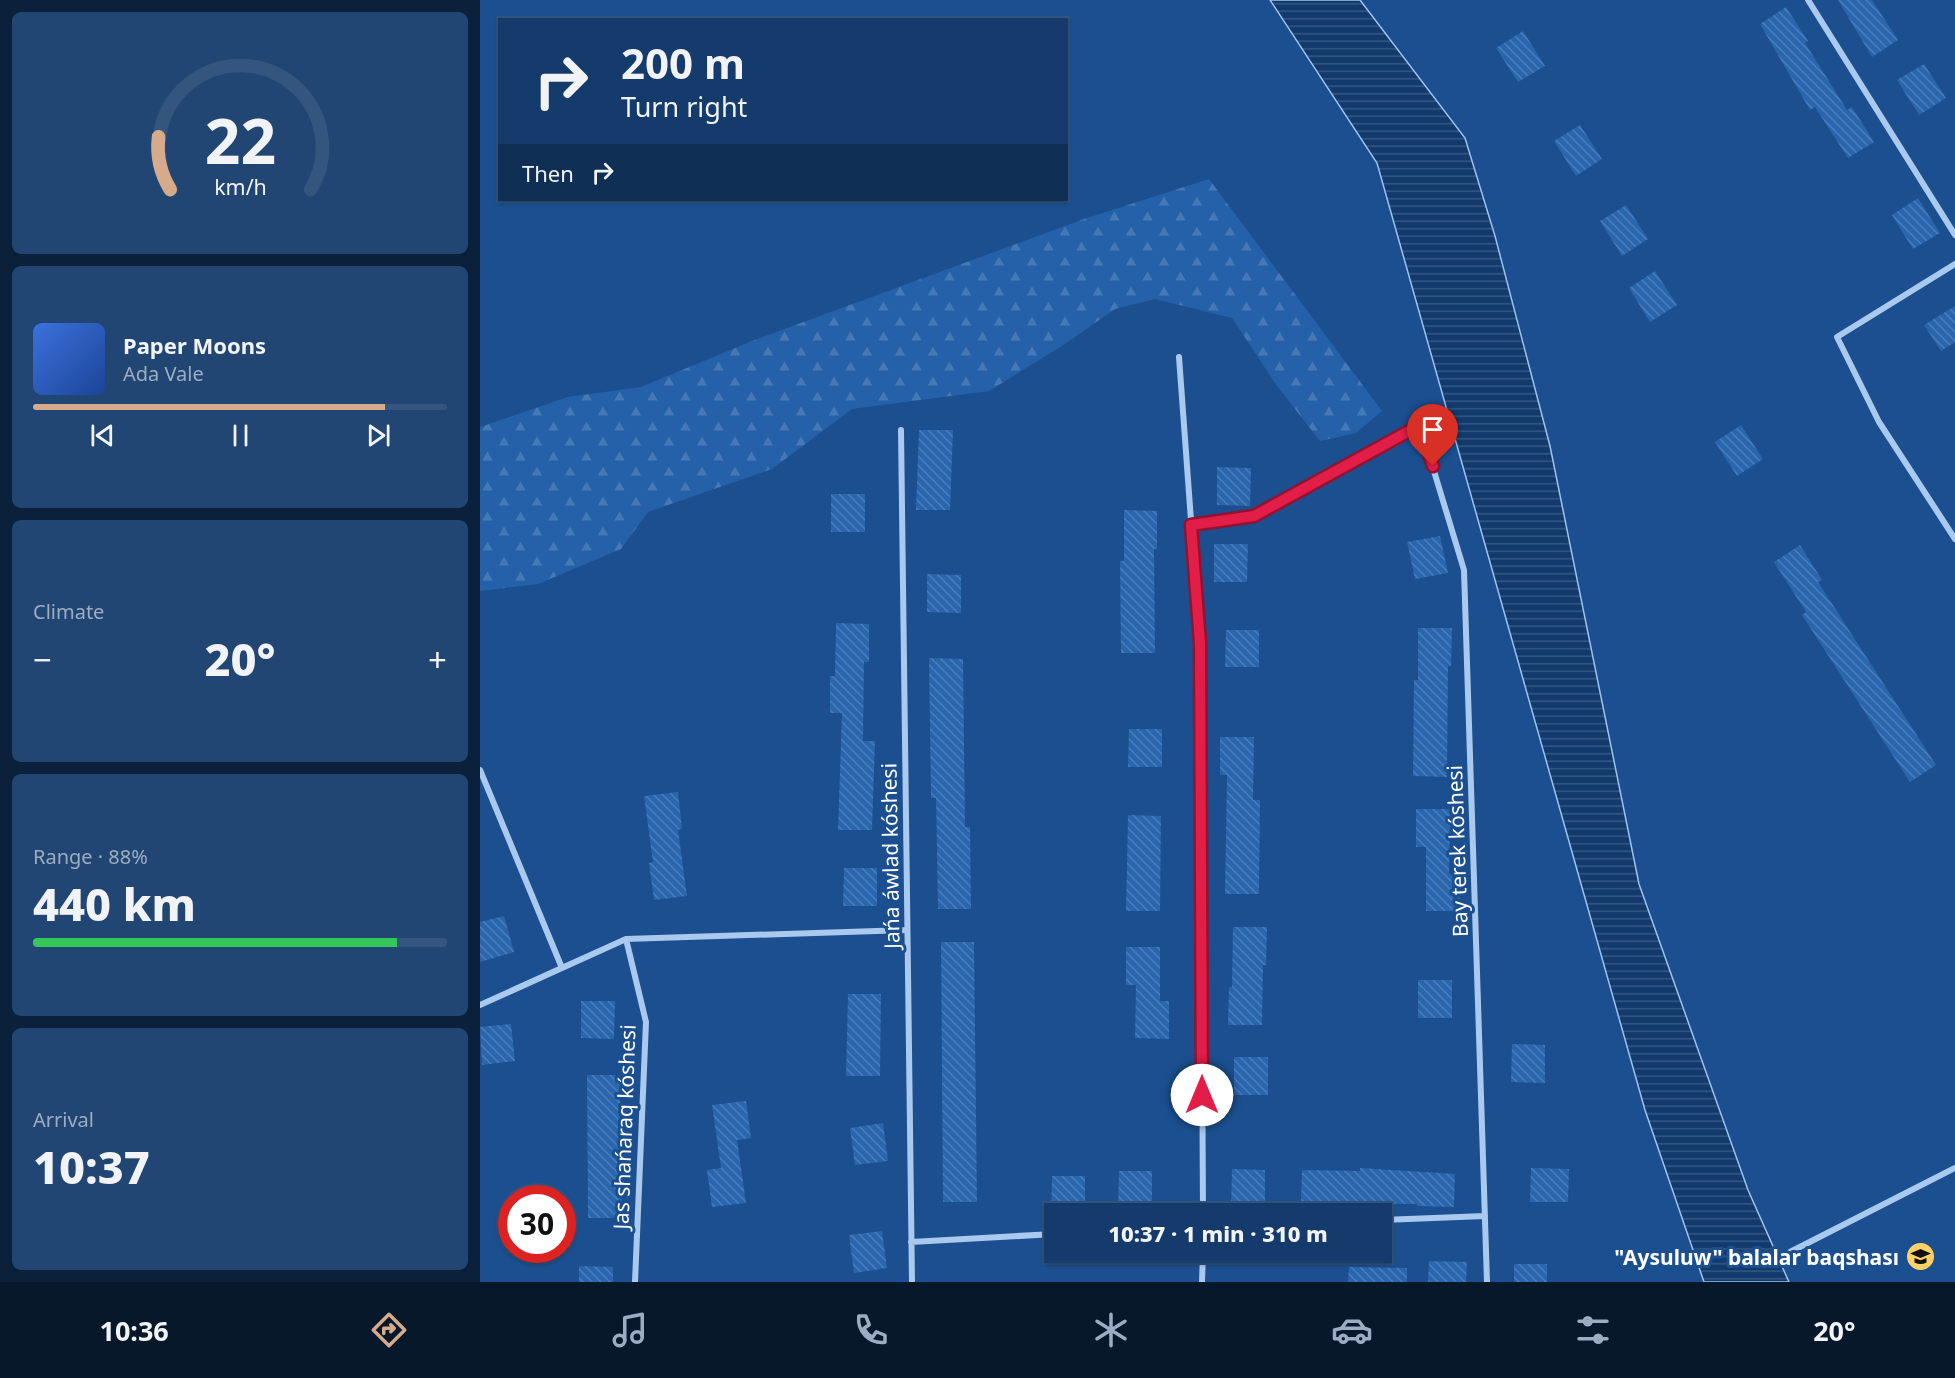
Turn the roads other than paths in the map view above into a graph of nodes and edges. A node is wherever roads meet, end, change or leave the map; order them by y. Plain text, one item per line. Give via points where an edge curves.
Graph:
1 (1808, 0) edge
2 (1955, 235) edge
3 (1955, 264) edge
4 (1179, 357) dead end
5 (901, 430) dead end
6 (1191, 525) junction
7 (1955, 539) edge
8 (480, 770) edge
9 (907, 930) junction
10 (626, 939) junction
11 (562, 968) junction
12 (480, 1005) edge
13 (1955, 1168) edge
14 (1203, 1203) edge
15 (1485, 1216) junction
16 (1392, 1220) edge
17 (1044, 1235) edge
18 (911, 1242) junction
19 (1790, 1252) dead end
20 (1203, 1263) edge
21 (635, 1282) edge
22 (912, 1282) edge
23 (1202, 1282) edge
24 (1487, 1282) edge

1 - 2 street
3 - 7 street via 1837,337 1879,422
4 - 6 street
5 - 9 street, Jańa áwlad kóshesi
6 - 14 street via 1200,643
6 - 15 street, Bay terek kóshesi via 1254,516 1420,425 1464,570
8 - 11 street
9 - 10 street
9 - 18 street, Jańa áwlad kóshesi
10 - 11 street
10 - 21 street, Jas shańaraq kóshesi via 646,1022
11 - 12 street
13 - 19 street
15 - 16 street
15 - 24 street, Bay terek kóshesi
17 - 18 street
18 - 22 street, Jańa áwlad kóshesi
20 - 23 street

